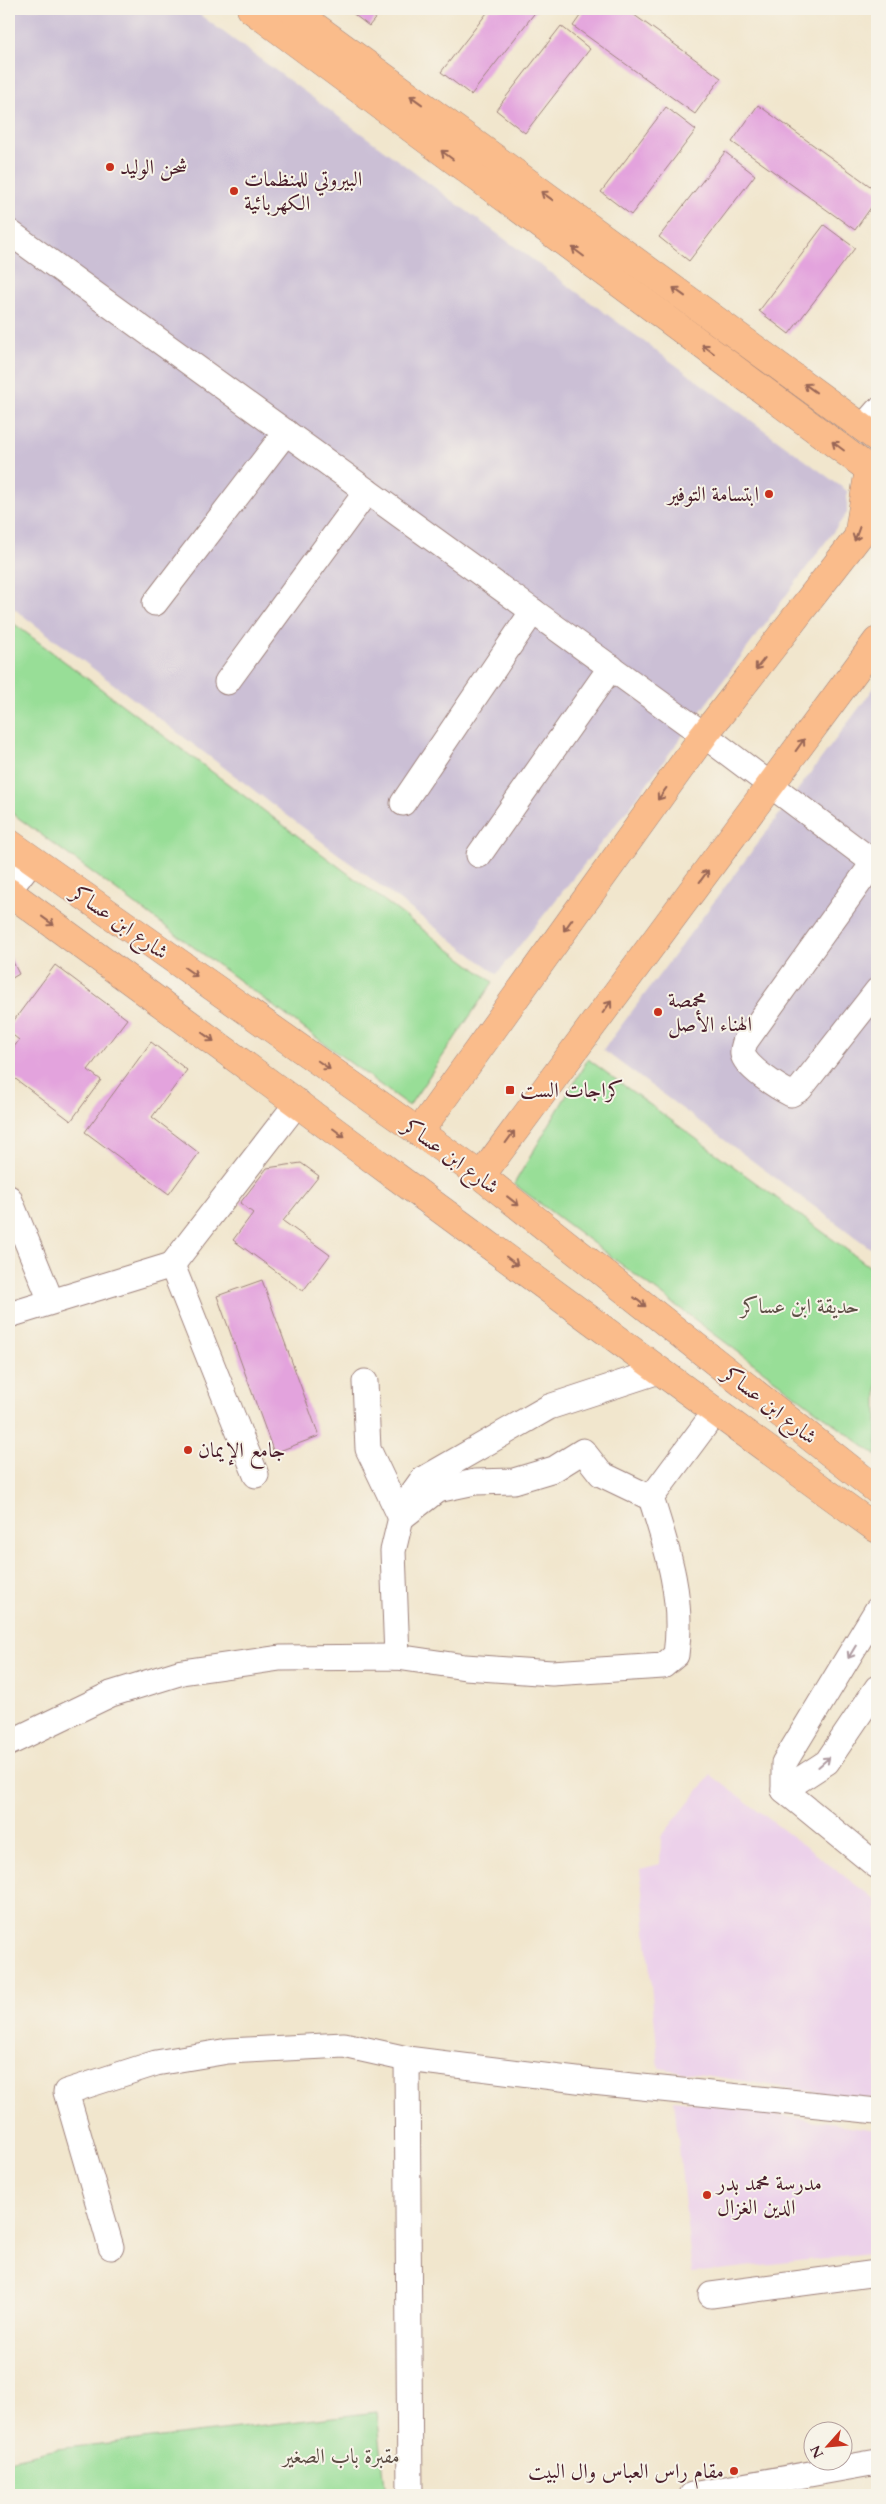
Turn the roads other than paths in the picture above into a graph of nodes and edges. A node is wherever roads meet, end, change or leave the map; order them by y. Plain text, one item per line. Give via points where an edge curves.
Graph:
1 (251, 9) edge
2 (291, 9) edge
3 (9, 232) edge
4 (873, 425) edge
5 (286, 432) junction
6 (873, 472) edge
7 (367, 491) junction
8 (155, 604) dead end
9 (533, 611) junction
10 (877, 641) edge
11 (611, 667) junction
12 (227, 682) dead end
13 (704, 735) junction
14 (771, 785) junction
15 (403, 803) dead end
16 (9, 843) edge
17 (479, 855) dead end
18 (32, 860) junction
19 (876, 864) edge
20 (9, 891) edge
21 (877, 991) edge
22 (298, 1102) junction
23 (419, 1132) junction
24 (482, 1176) junction
25 (9, 1198) edge
26 (172, 1265) junction
27 (51, 1301) junction
28 (9, 1316) edge
29 (659, 1371) junction
30 (366, 1382) dead end
31 (714, 1412) junction
32 (256, 1475) dead end
33 (877, 1490) edge
34 (651, 1498) junction
35 (401, 1518) junction
36 (877, 1529) edge
37 (877, 1610) edge
38 (397, 1657) junction
39 (877, 1688) edge
40 (9, 1743) edge
41 (784, 1790) junction
42 (877, 1866) edge
43 (408, 2059) junction
44 (877, 2111) edge
45 (111, 2247) dead end
46 (877, 2273) edge
47 (711, 2294) dead end
48 (877, 2462) edge
49 (410, 2495) edge
50 (692, 2495) edge

6 -> 1 main road
4 -> 2 main road
3 - 5 street
5 - 7 street
5 - 8 street
6 -> 13 main road via 858,537
7 - 9 street
7 - 12 street
9 - 11 street
9 - 15 street
14 -> 10 main road
11 - 13 street
11 - 17 street
13 - 14 street
13 -> 23 main road
14 - 19 street
24 -> 14 main road
16 - 18 main road, شارع ابن عساكر
18 - 20 street
18 -> 23 main road, شارع ابن عساكر
19 - 21 street via 745,1042 743,1053 747,1063 791,1094 800,1089
20 -> 22 main road, شارع ابن عساكر
22 - 26 street
22 -> 29 main road, شارع ابن عساكر
23 - 24 main road, شارع ابن عساكر
24 -> 33 main road, شارع ابن عساكر
25 - 27 street
26 - 27 street
26 - 32 street
27 - 28 street
29 - 31 main road, شارع ابن عساكر
29 - 35 street via 549,1407 422,1480 404,1505
30 - 35 street via 368,1449
31 - 34 street
31 - 36 main road, شارع ابن عساكر
34 - 35 street via 601,1474 583,1451 554,1470 514,1481 475,1482 437,1490
34 - 38 street via 672,1564 679,1634 676,1655 663,1666 552,1673 465,1667
35 - 38 street via 394,1551
37 -> 41 street via 784,1764
38 - 40 street via 280,1658 182,1672 111,1694
41 -> 39 street via 827,1762
41 - 42 street
43 - 44 street via 592,2082
43 - 45 street via 344,2046 228,2051 156,2063 66,2092
43 - 49 street
46 - 47 street
48 - 50 street

